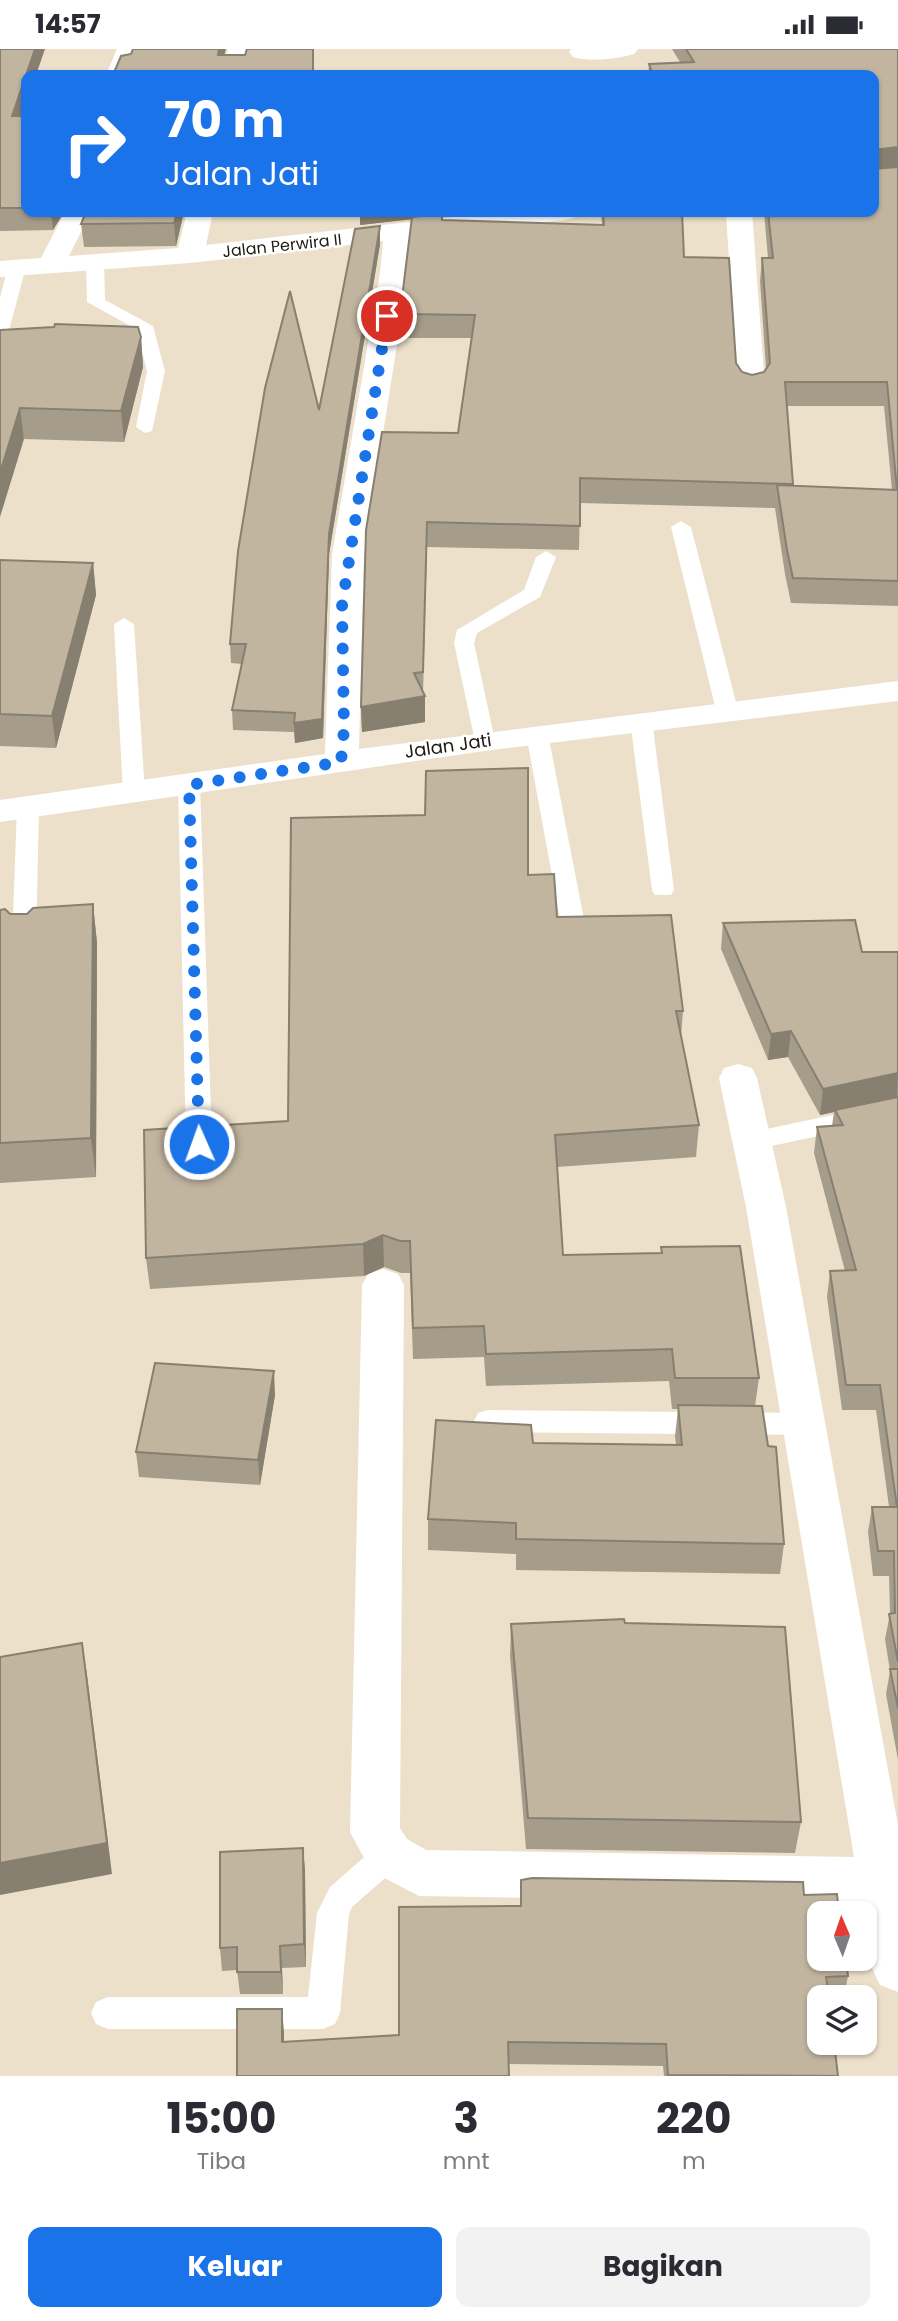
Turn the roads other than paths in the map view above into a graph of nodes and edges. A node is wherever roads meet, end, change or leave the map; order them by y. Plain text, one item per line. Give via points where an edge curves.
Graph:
1 (129, 49) edge
2 (240, 49) edge
3 (626, 49) edge
4 (581, 59) edge
5 (120, 70) edge
6 (234, 70) edge
7 (75, 217) edge
8 (199, 217) edge
9 (522, 217) edge
10 (739, 217) edge
11 (397, 232) junction
12 (190, 255) junction
13 (95, 261) junction
14 (52, 263) junction
15 (9, 268) edge
16 (0, 330) edge
17 (751, 387) edge
18 (145, 427) dead end
19 (681, 527) dead end
20 (547, 558) dead end
21 (124, 624) dead end
22 (898, 691) edge
23 (727, 710) junction
24 (640, 720) junction
25 (537, 734) junction
26 (484, 741) junction
27 (341, 762) junction
28 (189, 785) junction
29 (134, 793) junction
30 (14, 809) edge
31 (663, 890) dead end
32 (575, 935) edge
33 (24, 945) edge
34 (738, 1079) dead end
35 (898, 1110) edge
36 (752, 1141) junction
37 (199, 1144) edge
38 (383, 1285) dead end
39 (488, 1421) edge
40 (803, 1424) junction
41 (389, 1855) junction
42 (883, 1880) junction
43 (898, 1968) edge
44 (108, 2013) dead end

1 - 5 street
2 - 6 street
3 - 4 street
7 - 14 street
8 - 12 street
9 - 11 street, Jalan Perwira II
10 - 17 street
11 - 12 street, Jalan Perwira II
11 - 27 street via 381,366 342,606
12 - 13 street, Jalan Perwira II
13 - 14 street, Jalan Perwira II
13 - 18 lane via 99,305 144,326 156,371
14 - 15 street, Jalan Perwira II
15 - 16 lane
19 - 23 lane
20 - 26 lane via 533,593 467,630 464,643
21 - 29 lane
22 - 23 street, Jalan Jati
23 - 24 street, Jalan Jati
24 - 25 street, Jalan Jati
24 - 31 lane
25 - 26 street, Jalan Jati
25 - 32 lane
26 - 27 street, Jalan Jati
27 - 28 street, Jalan Jati
28 - 29 street, Jalan Jati
28 - 37 lane
29 - 30 street, Jalan Jati
30 - 33 lane
34 - 36 street
35 - 36 lane
36 - 40 street
38 - 41 street via 375,1832
39 - 40 lane
40 - 42 street
41 - 42 street via 419,1873
41 - 44 lane via 341,1896 333,1913 323,2013
42 - 43 street

